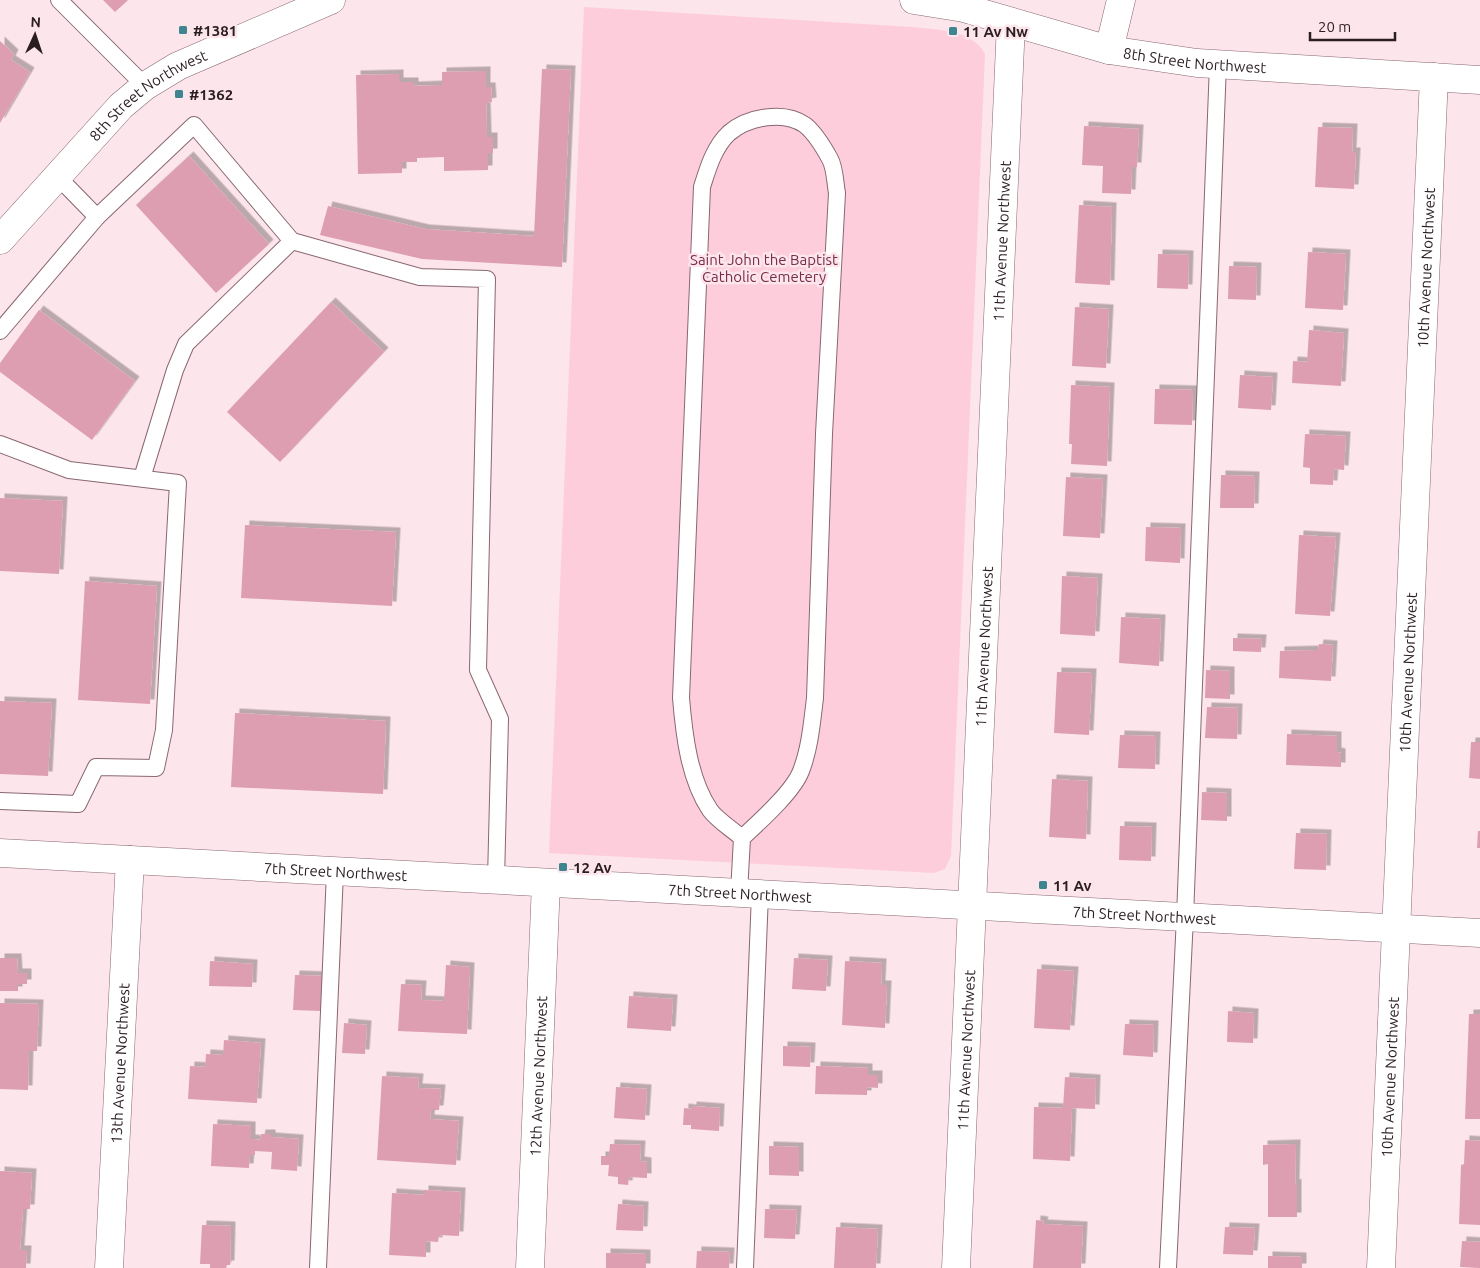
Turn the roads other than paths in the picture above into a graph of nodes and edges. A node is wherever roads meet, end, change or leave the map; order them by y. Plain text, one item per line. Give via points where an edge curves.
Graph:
1 (59, 0) edge
2 (331, 0) edge
3 (914, 0) edge
4 (1121, 0) edge
5 (1012, 23) junction
6 (1109, 50) junction
7 (1218, 64) junction
8 (1434, 77) junction
9 (1480, 80) edge
10 (145, 86) junction
11 (57, 176) junction
12 (97, 217) junction
13 (0, 240) edge
14 (292, 242) junction
15 (0, 331) edge
16 (0, 444) edge
17 (142, 478) junction
18 (0, 802) edge
19 (742, 838) junction
20 (0, 853) edge
21 (130, 860) junction
22 (335, 872) junction
23 (496, 880) junction
24 (546, 883) junction
25 (750, 894) junction
26 (971, 906) junction
27 (1185, 917) junction
28 (1394, 929) junction
29 (1480, 933) edge
30 (109, 1268) edge
31 (318, 1268) edge
32 (530, 1268) edge
33 (745, 1268) edge
34 (956, 1268) edge
35 (1168, 1268) edge
36 (1380, 1268) edge

1 - 10 lane
2 - 10 street, 8th Street Northwest via 178,66
3 - 5 street, 8th Street Northwest via 964,8
4 - 6 street
5 - 6 street, 8th Street Northwest
5 - 26 street, 11th Avenue Northwest
6 - 7 street, 8th Street Northwest via 1150,58
7 - 8 street, 8th Street Northwest
7 - 27 lane
8 - 9 street, 8th Street Northwest
8 - 28 street, 10th Avenue Northwest
10 - 11 street, 8th Street Northwest via 121,106
11 - 12 lane
11 - 13 street, 8th Street Northwest
12 - 14 lane via 194,125
12 - 15 lane
14 - 17 lane via 186,344
14 - 23 lane via 420,277 487,279 478,670 500,719
16 - 17 lane via 69,470
17 - 18 lane via 178,482 164,730 156,768 96,767 78,804
19 - 19 lane via 770,812 801,772 810,738 815,698 837,193 831,160 815,136 804,125 790,119 769,117 748,121 729,133 712,156 702,187 682,698 684,737 695,776 710,811
19 - 25 lane
20 - 21 street, 7th Street Northwest
21 - 22 street, 7th Street Northwest
21 - 30 street, 13th Avenue Northwest
22 - 23 street, 7th Street Northwest
22 - 31 lane
23 - 24 street, 7th Street Northwest
24 - 25 street, 7th Street Northwest
24 - 32 street, 12th Avenue Northwest
25 - 26 street, 7th Street Northwest
25 - 33 lane
26 - 27 street, 7th Street Northwest
26 - 34 street, 11th Avenue Northwest
27 - 28 street, 7th Street Northwest
27 - 35 lane
28 - 29 street, 7th Street Northwest
28 - 36 street, 10th Avenue Northwest

